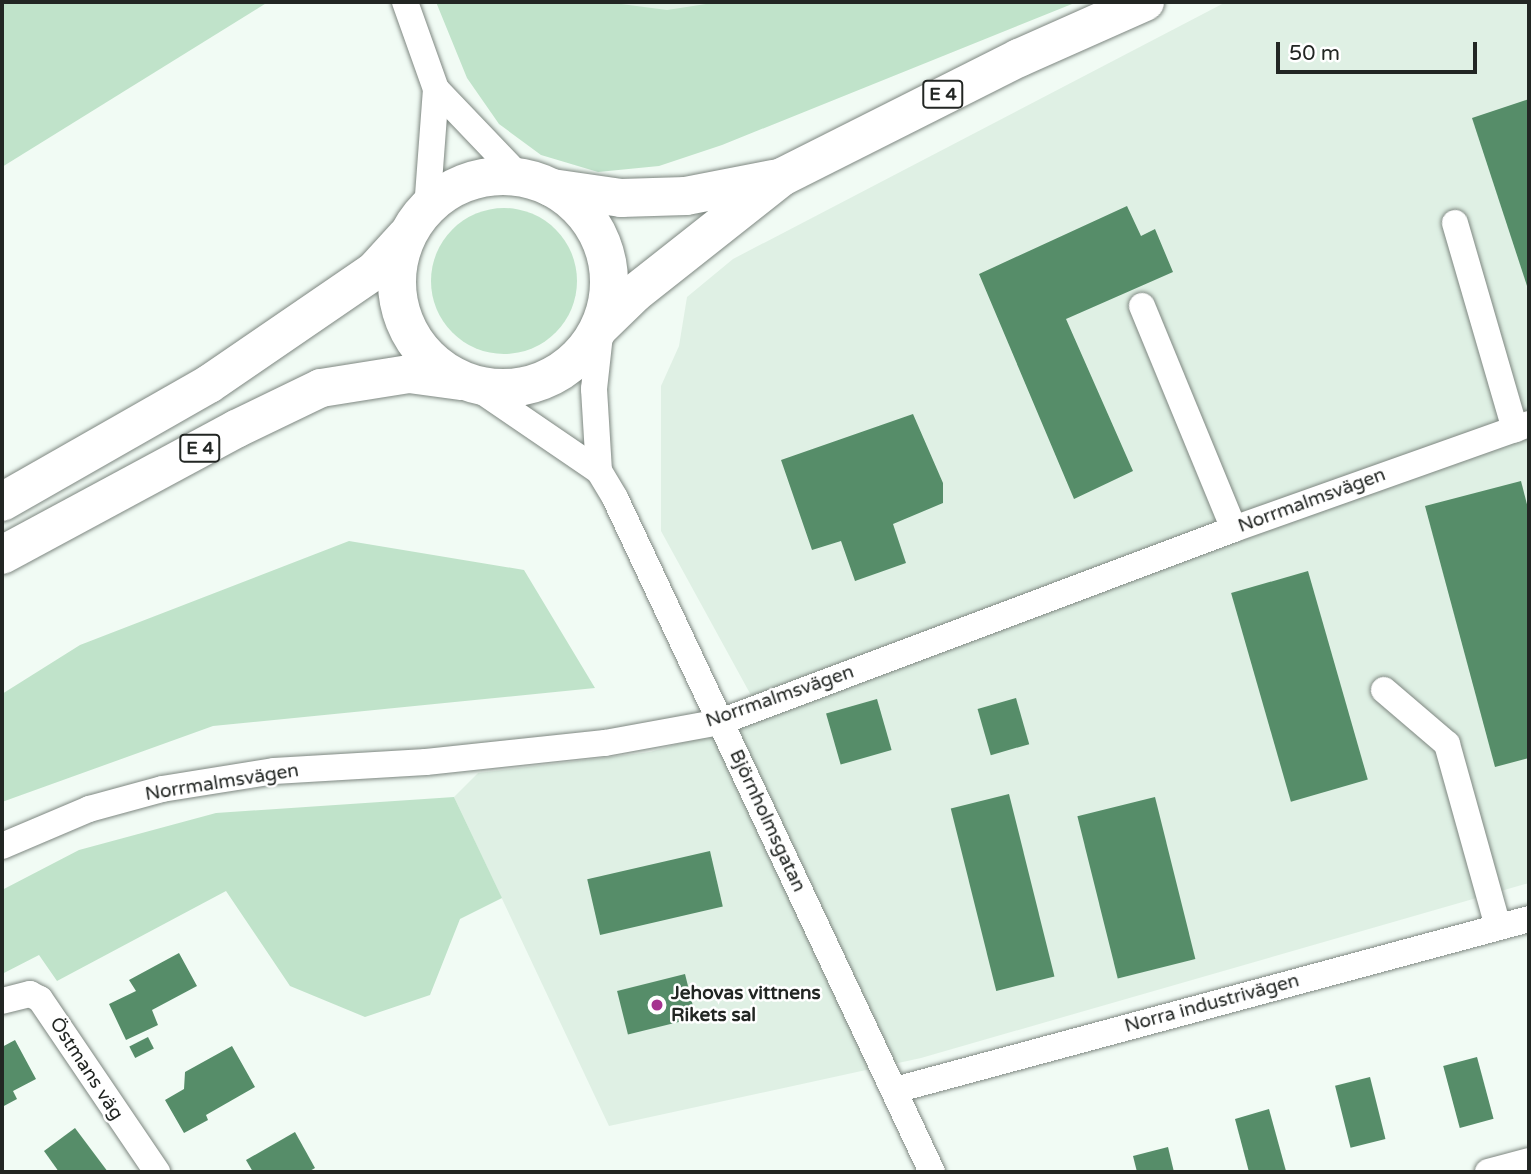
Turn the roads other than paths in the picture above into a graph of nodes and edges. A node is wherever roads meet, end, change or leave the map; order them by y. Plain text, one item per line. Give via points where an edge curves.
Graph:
1 (405, 2) edge
2 (1145, 2) edge
3 (436, 89) junction
4 (782, 177) junction
5 (534, 182) junction
6 (417, 222) junction
7 (1455, 223) dead end
8 (1142, 306) dead end
9 (601, 326) junction
10 (470, 383) junction
11 (1522, 426) edge
12 (599, 471) junction
13 (2, 502) edge
14 (1234, 529) junction
15 (2, 555) edge
16 (1384, 690) dead end
17 (720, 722) junction
18 (2, 846) edge
19 (1529, 919) edge
20 (1498, 927) junction
21 (2, 1001) edge
22 (895, 1090) junction
23 (1529, 1161) edge
24 (157, 1172) edge
25 (932, 1172) edge
26 (1488, 1172) edge

1 - 3 street
2 - 4 highway, E 4 via 1019,58
3 - 5 street
3 - 6 street
4 - 5 highway, E 4 via 686,196 621,198
4 - 9 highway, E 4 via 644,286
5 - 6 highway, E 4 via 492,174 469,178
5 - 9 highway, E 4 via 572,202 603,250 608,301
6 - 10 highway, E 4 via 398,265 404,326 421,350
6 - 13 highway, E 4 via 374,271 253,355 92,454
7 - 11 street
8 - 14 street
9 - 10 highway, E 4 via 571,365 545,380 495,387
9 - 12 street, Björnholmsgatan via 594,389
10 - 12 street, Björnholmsgatan
10 - 15 highway, E 4 via 409,374 321,388
11 - 14 street, Norrmalmsvägen
12 - 17 street, Björnholmsgatan
14 - 17 street, Norrmalmsvägen
16 - 20 street via 1447,744
17 - 18 street, Norrmalmsvägen via 592,744 426,762 274,771 162,789 89,809
17 - 22 street, Björnholmsgatan
19 - 20 street, Norra industrivägen
20 - 22 street, Norra industrivägen
21 - 24 street, Östmans väg via 30,994 40,999
22 - 25 street, Björnholmsgatan
23 - 26 street

